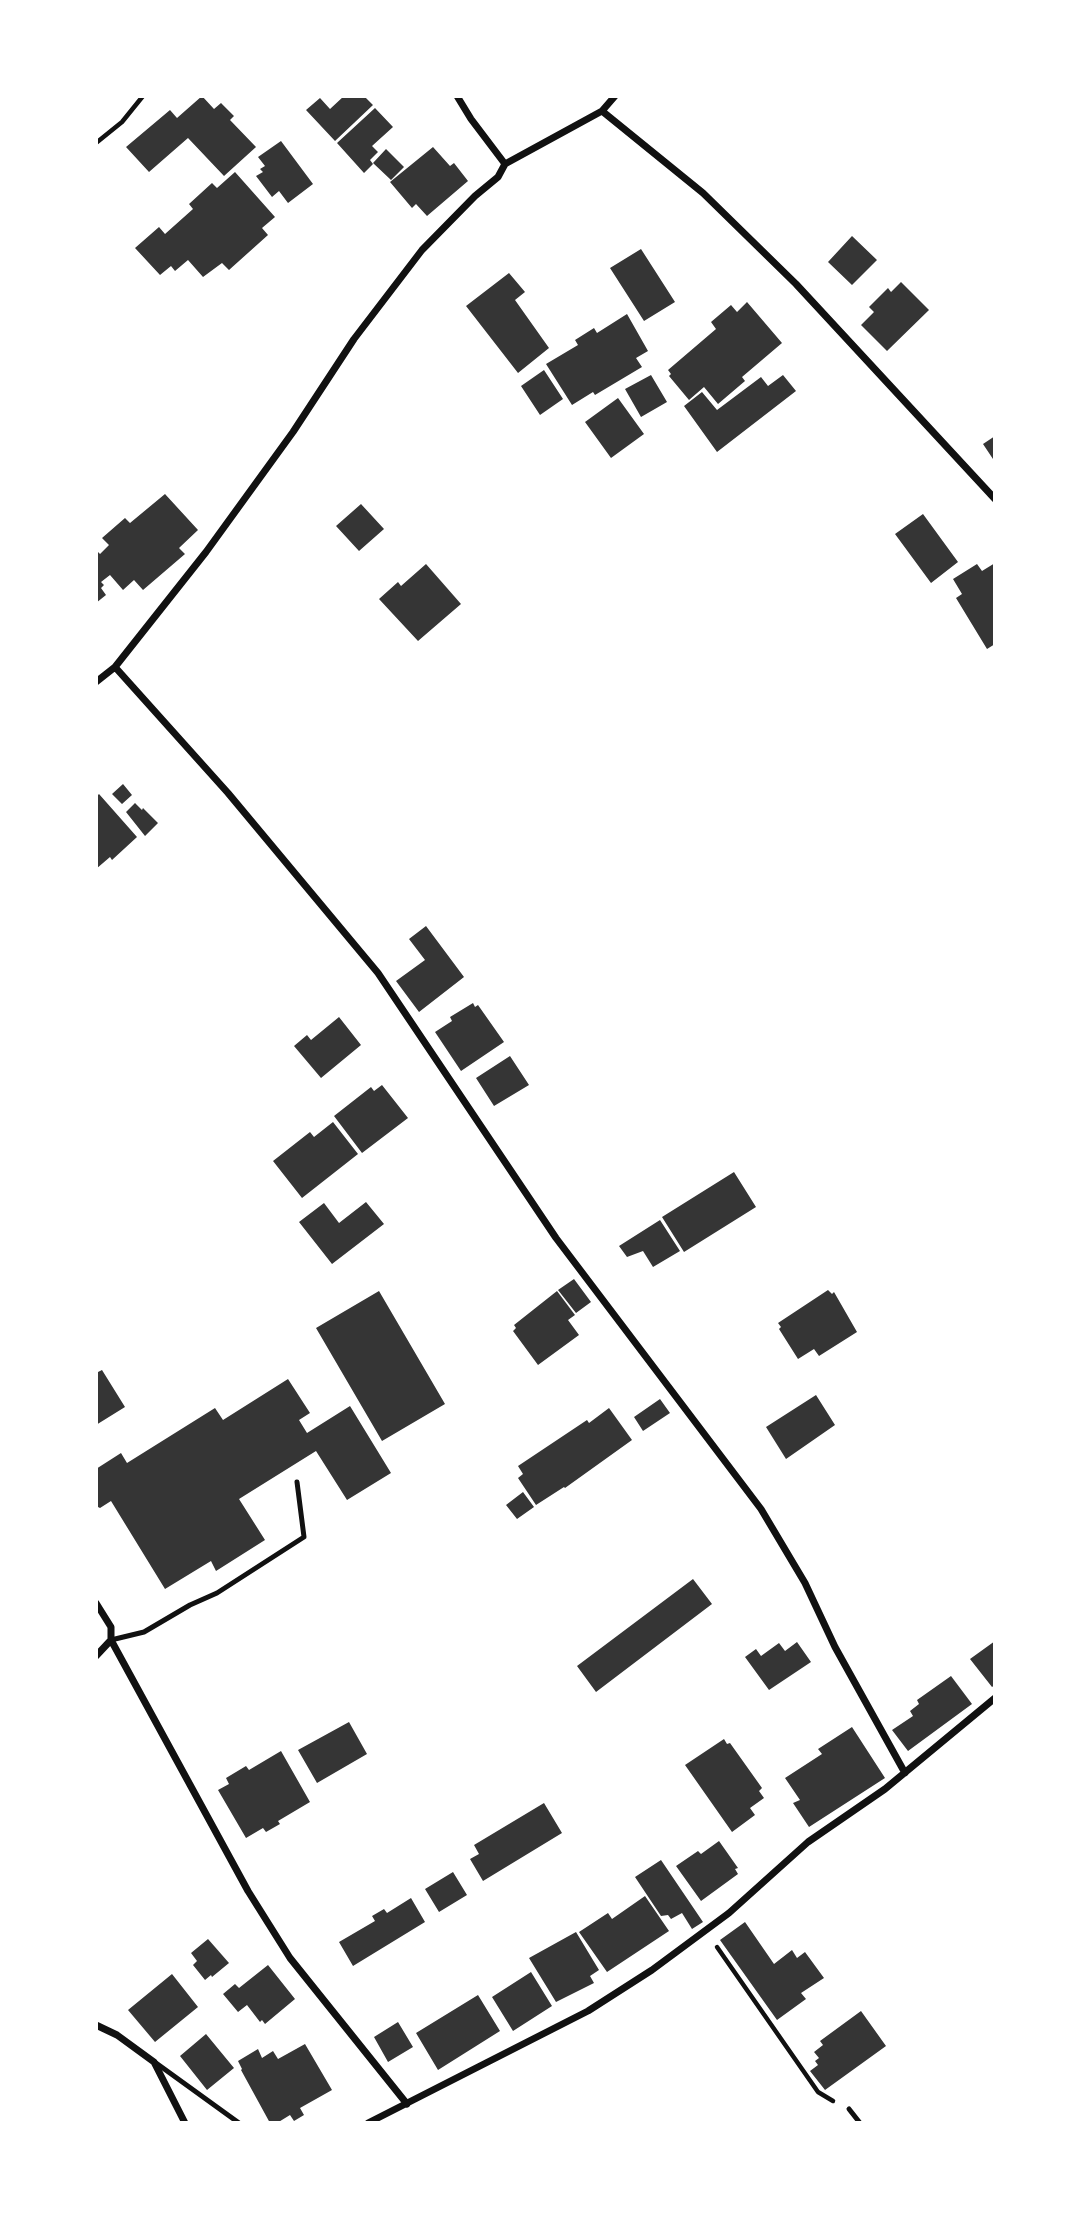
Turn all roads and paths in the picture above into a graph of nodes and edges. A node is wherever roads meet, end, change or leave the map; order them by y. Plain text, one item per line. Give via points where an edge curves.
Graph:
1 (143, 96) edge
2 (457, 96) edge
3 (615, 96) edge
4 (602, 111) junction
5 (96, 143) edge
6 (505, 164) junction
7 (995, 499) edge
8 (115, 667) junction
9 (96, 682) edge
10 (297, 1482) dead end
11 (96, 1603) edge
12 (111, 1640) junction
13 (96, 1656) edge
14 (995, 1698) edge
15 (905, 1773) junction
16 (706, 1931) junction
17 (96, 2025) edge
18 (154, 2062) junction
19 (407, 2104) junction
20 (849, 2109) joint
21 (185, 2123) edge
22 (239, 2123) edge
23 (368, 2123) edge
24 (860, 2123) edge

1 - 5 path via 122,122
2 - 6 street
3 - 4 street
4 - 6 street
4 - 7 street via 703,193 796,284
6 - 8 street via 498,177 422,250 354,339 206,552
8 - 9 street
8 - 15 street via 228,793 378,973 556,1238 761,1509
10 - 12 lane via 304,1537 217,1593 144,1632
11 - 12 street via 111,1627
12 - 13 street
12 - 19 street via 248,1891 290,1958
14 - 15 street
15 - 16 street via 808,1842
16 - 19 street via 588,2011
16 - 20 path via 818,2092
17 - 18 street
18 - 21 street
18 - 22 lane
19 - 23 street
20 - 24 lane

